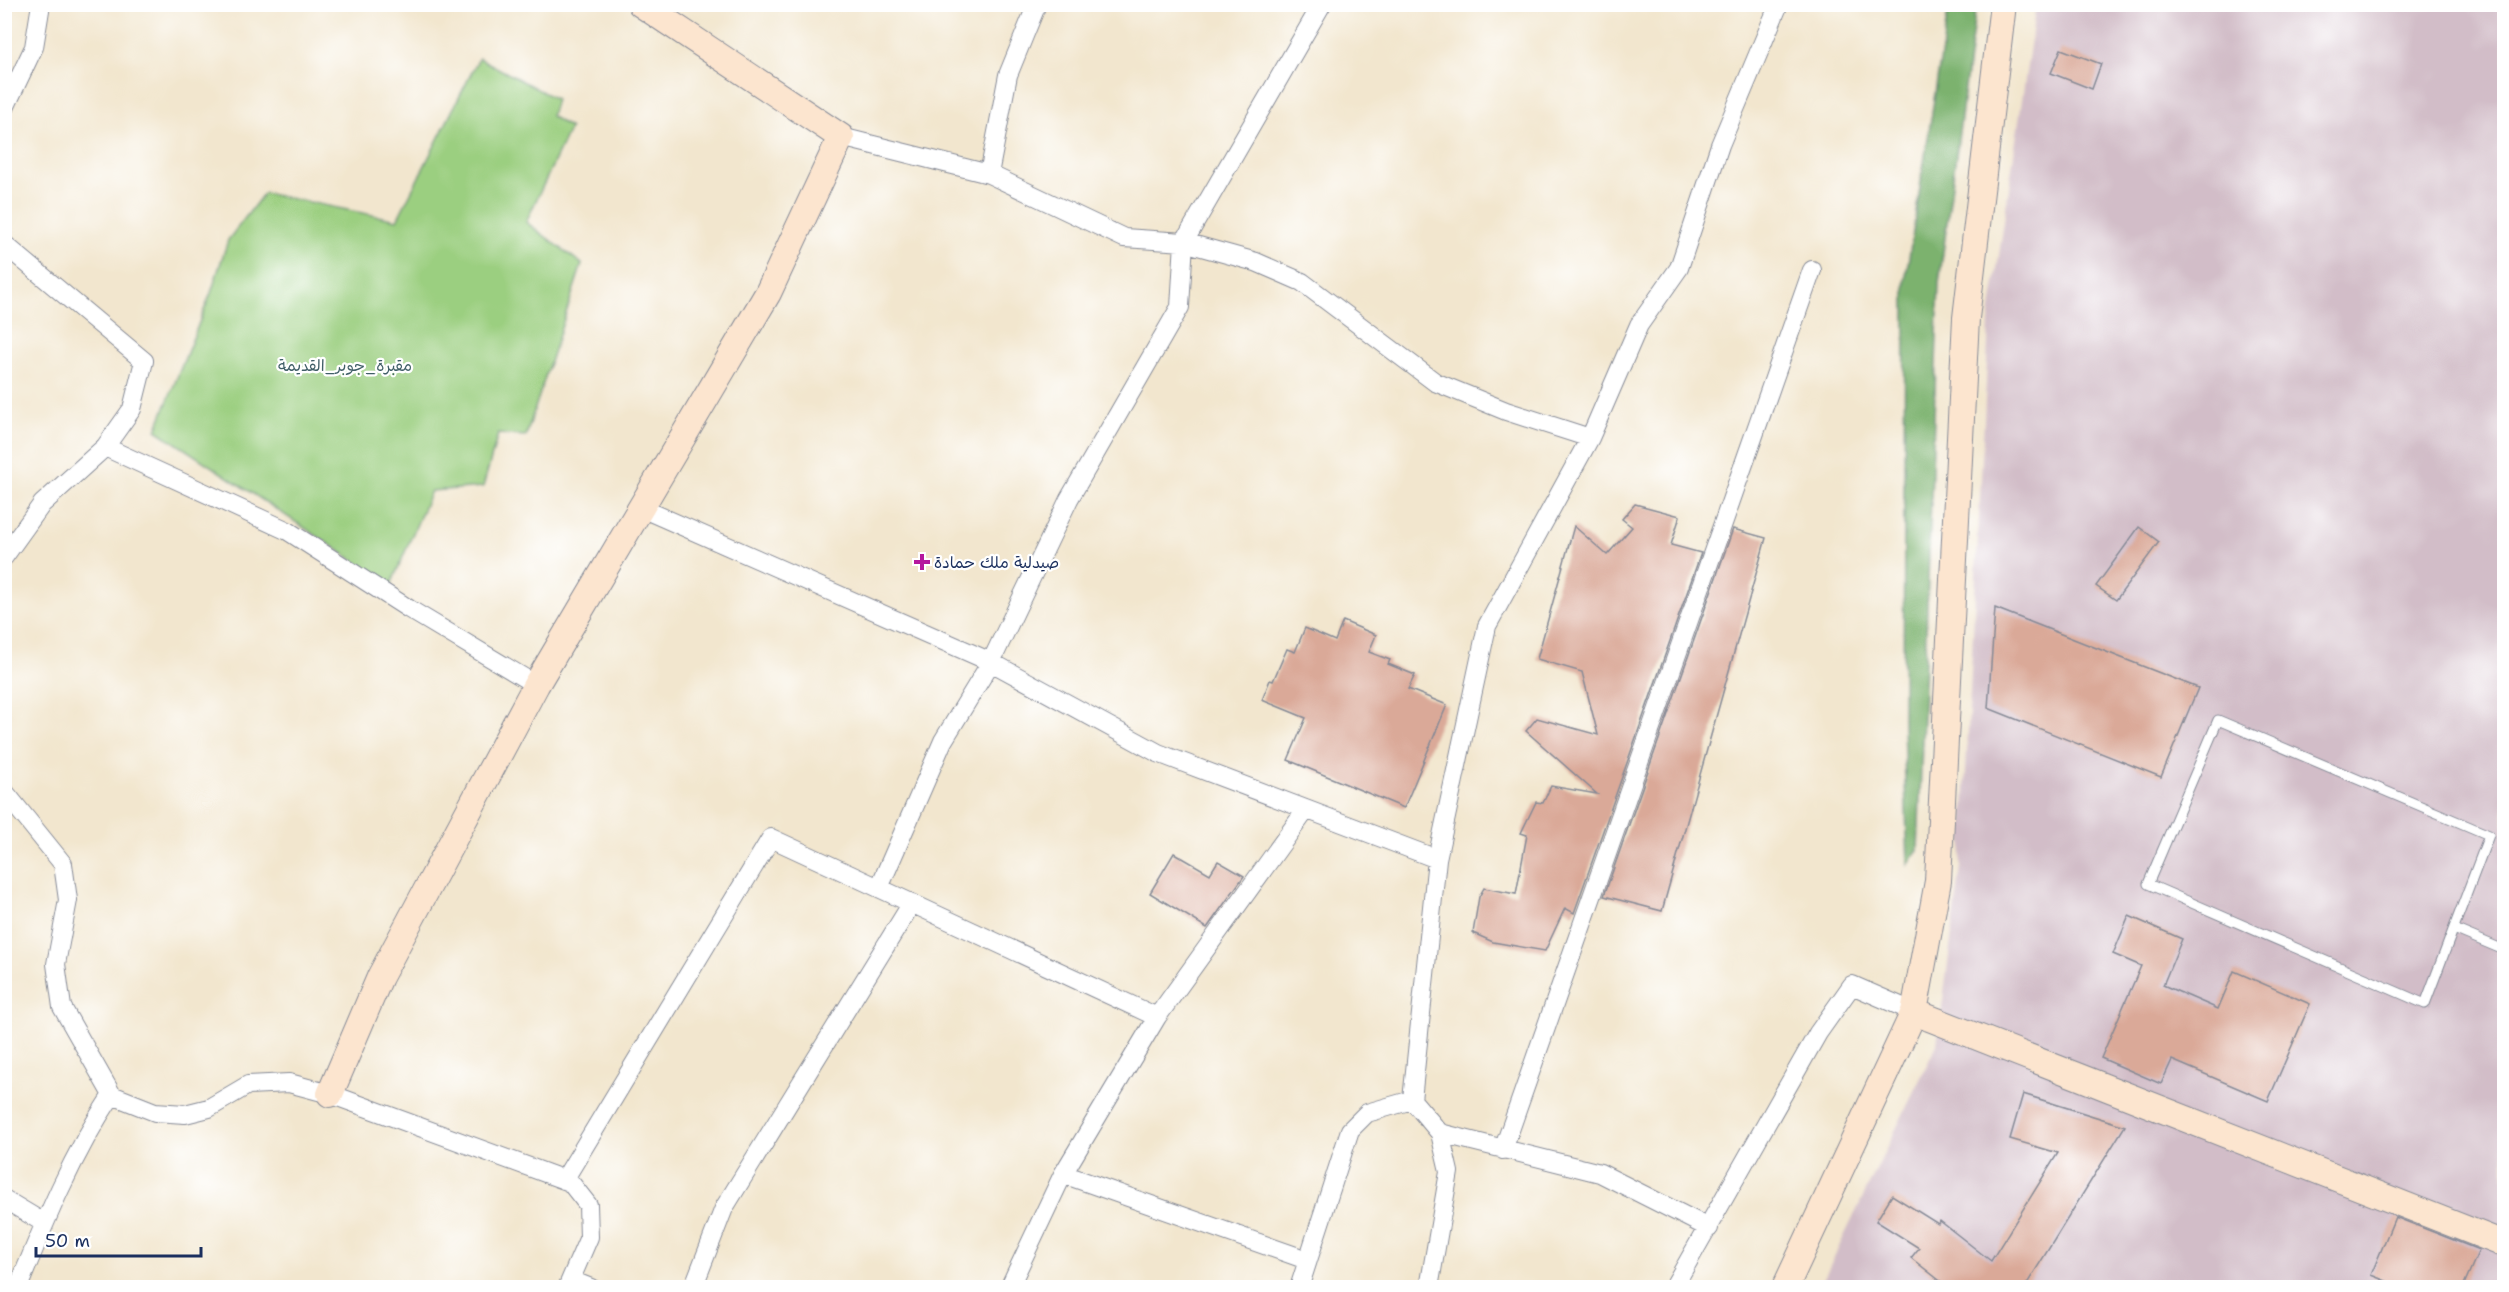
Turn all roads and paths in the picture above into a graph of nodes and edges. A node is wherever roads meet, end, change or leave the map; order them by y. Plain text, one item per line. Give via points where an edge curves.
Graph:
1 (41, 4) edge
2 (641, 4) edge
3 (1037, 4) edge
4 (1322, 4) edge
5 (2003, 4) edge
6 (1779, 6) edge
7 (4, 110) edge
8 (841, 137) junction
9 (989, 174) junction
10 (1184, 242) junction
11 (4, 244) edge
12 (1812, 270) dead end
13 (1590, 438) junction
14 (105, 447) junction
15 (639, 507) junction
16 (4, 557) edge
17 (991, 662) junction
18 (536, 685) junction
19 (4, 791) edge
20 (1306, 810) junction
21 (1437, 859) junction
22 (879, 888) junction
23 (912, 903) junction
24 (2454, 928) junction
25 (2505, 950) edge
26 (1914, 1012) junction
27 (1157, 1017) junction
28 (330, 1094) junction
29 (112, 1095) junction
30 (1412, 1100) junction
31 (1440, 1133) junction
32 (1503, 1150) junction
33 (1063, 1174) junction
34 (564, 1180) junction
35 (4, 1199) edge
36 (44, 1223) junction
37 (1709, 1228) junction
38 (2505, 1244) edge
39 (1307, 1260) junction
40 (569, 1284) edge
41 (18, 1287) edge
42 (591, 1287) edge
43 (693, 1287) edge
44 (1009, 1287) edge
45 (1299, 1287) edge
46 (1429, 1287) edge
47 (1673, 1287) edge
48 (1785, 1287) edge

1 - 7 street via 34,47
2 - 8 street
3 - 9 street via 1008,75
4 - 10 street
5 - 26 street via 1966,318 1938,881
6 - 13 street via 1720,145 1679,268 1640,325
8 - 9 street
8 - 15 street via 768,292
9 - 10 street via 1124,238
10 - 13 street via 1256,262 1302,282 1435,382 1506,411
10 - 17 street via 1180,307 1070,499
11 - 14 street via 144,361 132,409
12 - 32 street
13 - 21 street via 1487,626
14 - 16 street via 42,504
14 - 18 street via 288,531
15 - 17 street
15 - 18 street
17 - 20 street via 1158,753
17 - 22 street via 943,741
18 - 28 street via 380,977
19 - 29 street via 63,864 68,900 56,964 62,1006
20 - 21 street
20 - 27 street
21 - 30 street
22 - 23 street
22 - 34 street via 771,838
23 - 27 street
23 - 43 street via 724,1208
24 - 24 lane via 2425,1004 2148,884 2218,720 2489,835
24 - 25 lane
26 - 37 street via 1852,985 1818,1033
26 - 38 street
26 - 48 street
27 - 33 street
28 - 29 street via 289,1083 248,1085 209,1108 185,1114 155,1112
28 - 34 street
29 - 36 street via 86,1134
30 - 31 street
30 - 39 street via 1367,1113 1350,1130
31 - 32 street
31 - 46 street via 1449,1172
32 - 37 street via 1600,1173
33 - 39 street
33 - 44 street
34 - 40 street via 588,1204 590,1237
35 - 36 street
36 - 41 street
37 - 47 street
39 - 45 street
40 - 42 street

